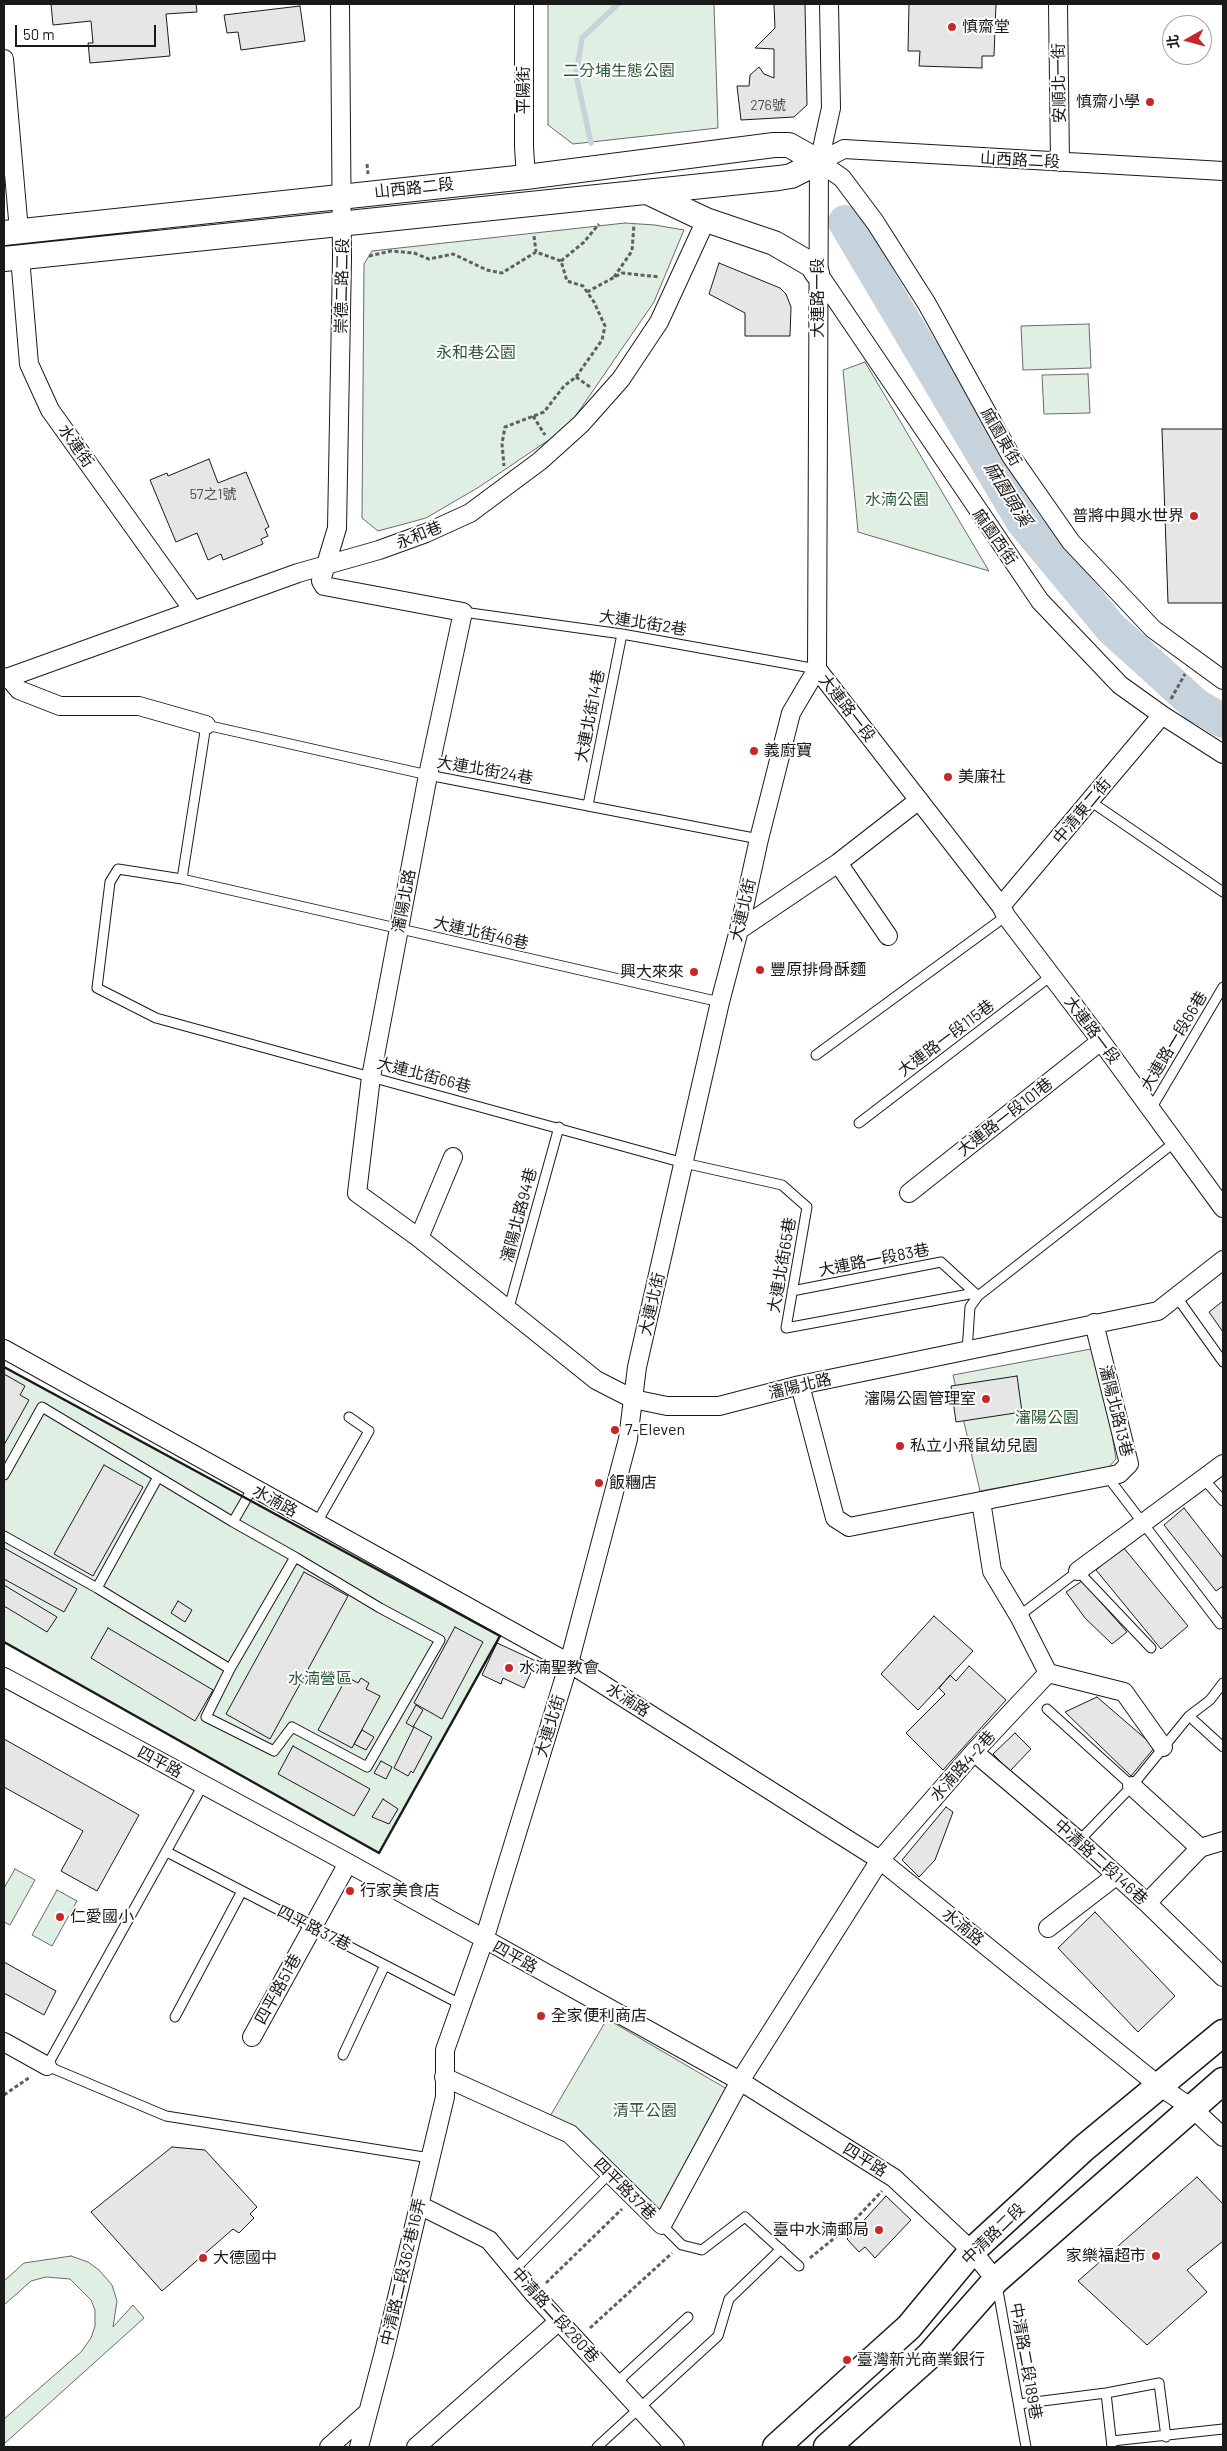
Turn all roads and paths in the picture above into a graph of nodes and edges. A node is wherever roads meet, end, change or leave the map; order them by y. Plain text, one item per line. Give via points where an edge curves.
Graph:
1 (340, 4) edge
2 (524, 4) edge
3 (829, 4) edge
4 (1058, 4) edge
5 (4, 59) edge
6 (819, 162) junction
7 (1060, 162) junction
8 (1223, 171) edge
9 (526, 177) junction
10 (647, 192) junction
11 (342, 195) junction
12 (706, 220) junction
13 (342, 223) junction
14 (599, 224) dead end
15 (634, 224) dead end
16 (11, 232) edge
17 (534, 236) dead end
18 (536, 252) junction
19 (369, 256) dead end
20 (12, 258) edge
21 (561, 261) junction
22 (817, 273) junction
23 (660, 277) dead end
24 (614, 278) junction
25 (587, 292) junction
26 (576, 377) junction
27 (590, 387) dead end
28 (533, 416) junction
29 (545, 436) dead end
30 (504, 466) dead end
31 (325, 567) junction
32 (193, 610) junction
33 (462, 612) junction
34 (622, 634) junction
35 (1193, 659) junction
36 (817, 669) junction
37 (6, 678) edge
38 (1223, 680) edge
39 (1162, 715) junction
40 (206, 725) junction
41 (1223, 754) edge
42 (428, 775) junction
43 (919, 800) junction
44 (1090, 801) junction
45 (588, 805) junction
46 (759, 840) junction
47 (838, 863) junction
48 (118, 869) joint
49 (182, 879) junction
50 (1223, 892) edge
51 (1004, 911) junction
52 (399, 930) junction
53 (739, 930) junction
54 (888, 936) dead end
55 (1051, 976) junction
56 (1223, 987) edge
57 (720, 1002) junction
58 (1101, 1041) junction
59 (816, 1055) dead end
60 (371, 1077) junction
61 (1151, 1109) junction
62 (859, 1123) dead end
63 (559, 1127) junction
64 (1175, 1142) junction
65 (453, 1157) dead end
66 (684, 1163) junction
67 (909, 1193) dead end
68 (1223, 1208) edge
69 (419, 1238) junction
70 (1223, 1260) edge
71 (792, 1291) junction
72 (977, 1294) junction
73 (1176, 1296) junction
74 (508, 1311) junction
75 (1094, 1323) junction
76 (4, 1349) edge
77 (967, 1351) junction
78 (1223, 1362) edge
79 (800, 1385) junction
80 (633, 1399) junction
81 (349, 1417) dead end
82 (1223, 1464) edge
83 (4, 1475) edge
84 (1107, 1476) junction
85 (158, 1477) junction
86 (1204, 1478) junction
87 (252, 1488) junction
88 (981, 1501) junction
89 (1223, 1501) edge
90 (233, 1522) junction
91 (1142, 1523) junction
92 (316, 1524) junction
93 (4, 1536) edge
94 (294, 1556) junction
95 (1078, 1571) junction
96 (97, 1588) junction
97 (1019, 1616) junction
98 (1220, 1624) dead end
99 (1151, 1648) dead end
100 (569, 1663) junction
101 (230, 1669) junction
102 (1048, 1673) junction
103 (4, 1677) edge
104 (1223, 1683) edge
105 (1047, 1709) dead end
106 (1189, 1716) junction
107 (1223, 1746) edge
108 (1163, 1747) junction
109 (974, 1752) junction
110 (203, 1785) junction
111 (1132, 1786) junction
112 (1223, 1840) edge
113 (1079, 1841) junction
114 (1200, 1848) junction
115 (167, 1852) junction
116 (880, 1860) junction
117 (348, 1863) junction
118 (1117, 1875) junction
119 (242, 1891) junction
120 (1147, 1902) junction
121 (312, 1927) junction
122 (1048, 1928) dead end
123 (484, 1940) junction
124 (385, 1966) junction
125 (1223, 1977) edge
126 (460, 2004) junction
127 (175, 2017) dead end
128 (1223, 2033) edge
129 (252, 2037) dead end
130 (4, 2042) edge
131 (343, 2056) dead end
132 (47, 2066) junction
133 (444, 2077) junction
134 (740, 2081) junction
135 (1223, 2081) edge
136 (1158, 2085) junction
137 (4, 2095) edge
138 (1193, 2109) junction
139 (1223, 2137) edge
140 (430, 2158) junction
141 (609, 2174) junction
142 (894, 2178) junction
143 (634, 2198) junction
144 (419, 2204) junction
145 (662, 2226) junction
146 (682, 2245) junction
147 (780, 2249) junction
148 (972, 2251) junction
149 (799, 2266) joint
150 (514, 2270) junction
151 (996, 2280) junction
152 (534, 2294) junction
153 (688, 2317) dead end
154 (559, 2321) junction
155 (577, 2341) junction
156 (616, 2383) junction
157 (1106, 2392) junction
158 (1019, 2404) junction
159 (640, 2409) junction
160 (367, 2413) junction
161 (1223, 2429) edge
162 (1166, 2436) junction
163 (1112, 2444) edge
164 (330, 2447) edge
165 (359, 2447) edge
166 (416, 2447) edge
167 (597, 2447) edge
168 (675, 2447) edge
169 (776, 2447) edge
170 (827, 2447) edge
171 (1026, 2447) edge

1 - 11 street, 崇德二路二段
2 - 9 street, 平陽街
3 - 6 street, 大連路一段 via 831,108
4 - 7 street, 安順北一街
5 - 16 street
6 - 7 street, 山西路二段 via 844,149
6 - 9 street, 山西路二段 via 789,145 782,145
6 - 10 street, 山西路二段 via 785,177
6 - 22 street, 大連路一段
6 - 35 street, 麻園東街 via 842,178 875,222 927,304 1011,456 1071,542 1153,629
7 - 8 street, 山西路二段
9 - 11 street, 山西路二段
10 - 12 street
10 - 13 street, 山西路二段
11 - 13 street, 崇德二路二段
11 - 16 street, 山西路二段
12 - 22 street via 774,243 812,265
12 - 31 street, 永和巷 via 659,322 621,379 581,424 547,455 470,513 426,533
13 - 20 street, 山西路二段
13 - 31 street, 崇德二路二段 via 337,528
14 - 21 path
15 - 24 path via 632,251
17 - 18 path
18 - 19 path via 502,273 487,270 453,254 429,259 414,253 391,251
18 - 21 path
20 - 32 street, 水連街 via 29,364 50,410
21 - 25 path via 567,281 583,286
22 - 36 street, 大連路一段
22 - 39 street, 麻園西街 via 1040,601 1120,685
23 - 24 path via 622,273
24 - 25 path
25 - 26 path via 605,326 602,340
26 - 27 path
26 - 28 path via 564,386 544,412
28 - 29 path
28 - 30 path via 505,428 502,444
31 - 32 street, 永和巷 via 298,573
31 - 33 street via 321,581 324,586
32 - 37 street, 永和巷
33 - 34 lane, 大連北街2巷
33 - 42 street, 瀋陽北路
34 - 36 lane, 大連北街2巷
34 - 45 lane, 大連北街14巷
35 - 38 street, 麻園東街
35 - 39 path
36 - 43 street, 大連路一段
36 - 46 street, 大連北街 via 791,713
37 - 40 street via 19,690 60,706 139,706
39 - 41 street, 麻園西街
39 - 44 street, 中清東二街
40 - 42 lane, 大連北街24巷
40 - 49 lane
42 - 45 lane, 大連北街24巷
42 - 52 street, 瀋陽北路
43 - 47 street
43 - 51 street, 大連路一段
44 - 50 lane
44 - 51 street, 中清東二街
45 - 46 lane, 大連北街24巷
46 - 53 street, 大連北街
47 - 53 street
47 - 54 street
48 - 49 lane, 大連北街46巷
48 - 60 lane, 大連北街66巷 via 110,882 97,988 156,1018
49 - 52 lane, 大連北街46巷
51 - 55 street, 大連路一段
51 - 59 lane, 中清東二街
52 - 57 lane, 大連北街46巷
52 - 60 street, 瀋陽北路
53 - 57 street, 大連北街
55 - 58 street, 大連路一段
55 - 62 lane, 大連路一段115巷
56 - 61 lane, 大連路一段66巷
57 - 66 street, 大連北街
58 - 61 street, 大連路一段
58 - 67 street, 大連路一段101巷
60 - 63 lane, 大連北街66巷
60 - 69 street, 瀋陽北路 via 357,1192
61 - 64 street, 大連路一段
63 - 66 lane, 大連北街66巷
63 - 74 lane, 瀋陽北路94巷
64 - 68 street, 大連路一段
64 - 72 lane
65 - 69 street
66 - 71 lane, 大連北街65巷 via 782,1185 807,1207
66 - 80 street, 大連北街 via 637,1367
69 - 74 street, 瀋陽北路
70 - 73 street, 瀋陽北路
71 - 72 lane, 大連路一段83巷 via 941,1262
71 - 72 lane, 大連北街65巷 via 786,1328
72 - 77 lane via 970,1307
73 - 75 street, 瀋陽北路 via 1158,1311
73 - 78 lane
74 - 80 street, 瀋陽北路 via 596,1380
75 - 77 street, 瀋陽北路
75 - 84 street, 瀋陽北路13巷 via 1129,1464 1119,1474
76 - 87 street, 水湳路
77 - 79 street, 瀋陽北路
79 - 80 street, 瀋陽北路 via 719,1406 667,1406
79 - 88 street, 瀋陽北路13巷 via 835,1518 849,1527
80 - 100 street, 大連北街 via 628,1439
81 - 92 lane via 369,1430
82 - 86 street
83 - 85 lane via 42,1407
84 - 88 street, 瀋陽北路13巷
84 - 91 lane
85 - 90 lane
85 - 96 lane
86 - 89 lane
86 - 91 street
87 - 90 lane
87 - 92 street, 水湳路
88 - 97 street via 992,1571
90 - 94 lane
91 - 95 street
91 - 98 lane
92 - 100 street, 水湳路
93 - 96 lane
94 - 101 lane
94 - 101 lane via 440,1640 367,1768 292,1727 274,1751 206,1717
95 - 97 lane
95 - 99 lane
96 - 101 lane
97 - 102 street
100 - 116 street, 水湳路
100 - 123 street, 大連北街
102 - 108 street via 1124,1692
102 - 109 street, 水湳路4-2巷
103 - 110 street, 四平路
104 - 106 lane via 1210,1700
105 - 111 lane
106 - 107 lane
106 - 108 lane
108 - 111 lane
109 - 113 street, 中清路二段146巷
109 - 116 street, 水湳路4-2巷
110 - 115 lane
110 - 117 street, 四平路
111 - 113 lane
111 - 114 street
112 - 114 street
113 - 118 street, 中清路二段146巷
114 - 120 street
115 - 119 lane, 四平路37巷
115 - 132 lane
116 - 134 street, 水湳路4-2巷
116 - 136 street, 水湳路
117 - 121 street, 四平路51巷
117 - 123 street, 四平路
118 - 120 street, 中清路二段146巷
118 - 122 street
119 - 121 lane, 四平路37巷
119 - 127 lane
120 - 125 street, 中清路二段146巷
121 - 124 lane, 四平路37巷
121 - 129 street, 四平路51巷
123 - 126 street
123 - 134 street, 四平路
124 - 126 lane, 四平路37巷
124 - 131 lane
126 - 133 street via 445,2050
128 - 136 main road, 中清路二段
130 - 132 street
132 - 137 path
132 - 140 lane via 166,2116
133 - 140 street, 中清路二段362巷16弄 via 445,2097
133 - 141 street, 四平路37巷 via 570,2134
134 - 142 street, 四平路
134 - 145 street, 四平路37巷
135 - 138 main road
136 - 138 street, 水湳路
136 - 148 main road, 中清路二段
138 - 139 street, 水湳路
138 - 151 main road
140 - 144 street, 中清路二段362巷16弄
141 - 143 street, 四平路37巷
141 - 150 lane
142 - 148 street, 四平路
142 - 149 path via 850,2226
143 - 145 street, 四平路37巷
143 - 152 path
144 - 150 street, 中清路二段280巷 via 489,2240
144 - 160 street, 中清路二段362巷16弄
145 - 146 lane
146 - 147 lane via 702,2250 745,2217
146 - 155 path
147 - 149 lane
147 - 159 lane via 729,2300 718,2336
148 - 151 street, 四平路
148 - 169 main road, 中清路二段 via 909,2327
150 - 152 street, 中清路二段280巷
151 - 158 lane, 中清路二段189巷
151 - 170 main road via 929,2356
152 - 154 street, 中清路二段280巷
153 - 156 lane
154 - 155 street, 中清路二段280巷
154 - 166 street
155 - 156 street, 中清路二段280巷
156 - 159 street, 中清路二段280巷
157 - 158 lane
157 - 162 lane via 1159,2383
157 - 163 lane
158 - 171 lane, 中清路二段189巷
159 - 167 lane
159 - 168 street, 中清路二段280巷
160 - 164 street
160 - 165 street, 中清路二段362巷16弄
161 - 162 lane
162 - 163 lane

